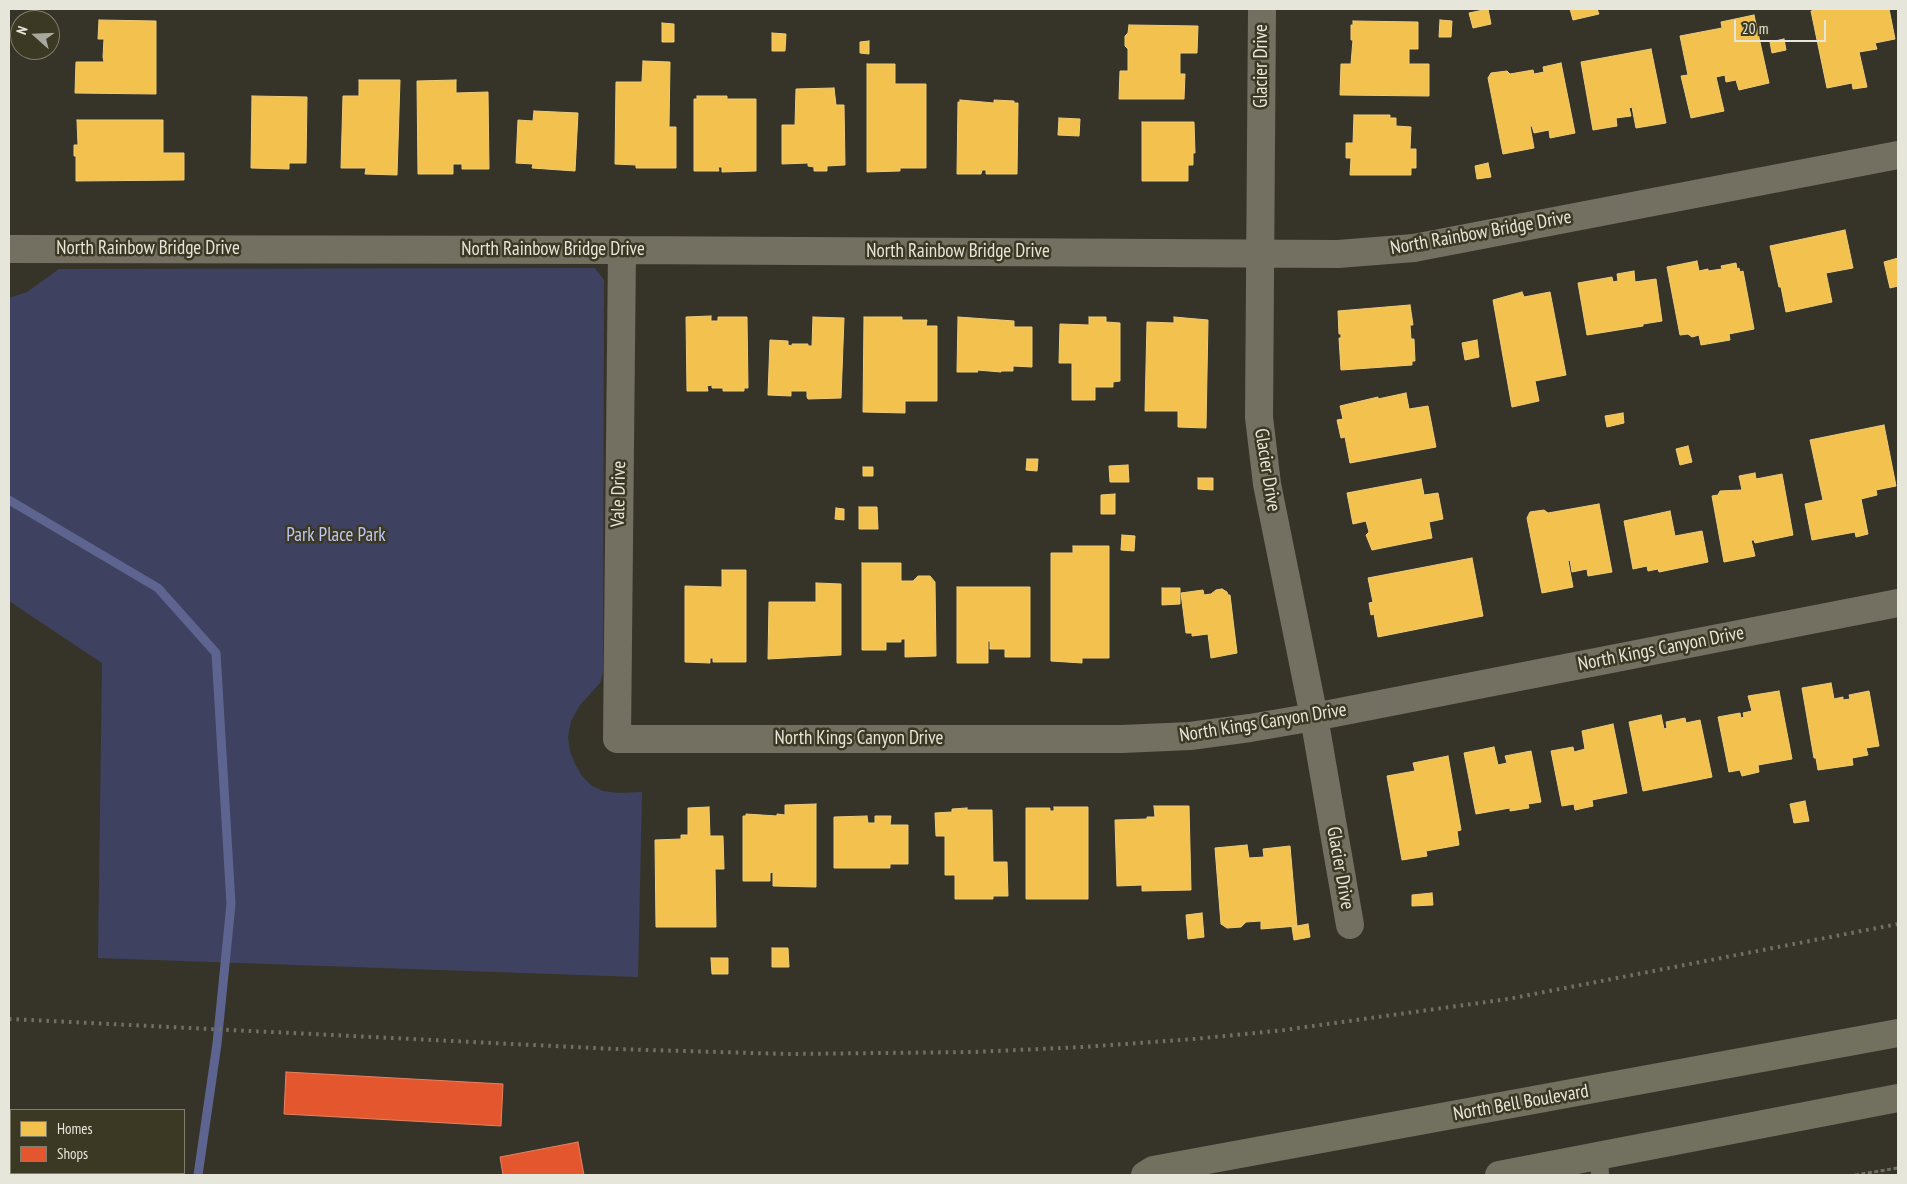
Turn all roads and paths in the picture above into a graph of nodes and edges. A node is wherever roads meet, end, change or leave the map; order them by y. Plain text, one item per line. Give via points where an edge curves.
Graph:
1 (1262, 9) edge
2 (1898, 155) edge
3 (9, 249) edge
4 (622, 250) junction
5 (1261, 254) junction
6 (1898, 603) edge
7 (1314, 717) junction
8 (617, 738) joint
9 (1350, 925) dead end
10 (1898, 1033) edge
11 (1898, 1098) edge
12 (1599, 1166) edge
13 (1898, 1168) edge
14 (1528, 1172) edge
15 (1145, 1175) edge
16 (1499, 1175) edge
17 (1855, 1175) edge

1 - 5 street, Glacier Drive
2 - 5 street, North Rainbow Bridge Drive via 1414,248 1338,254
3 - 4 street, North Rainbow Bridge Drive
4 - 5 street, North Rainbow Bridge Drive
4 - 8 street, Vale Drive
5 - 7 street, Glacier Drive via 1259,417 1267,484
6 - 7 street, North Kings Canyon Drive
7 - 8 street, North Kings Canyon Drive via 1190,736 1122,739
7 - 9 street, Glacier Drive
10 - 15 main road, North Bell Boulevard via 1153,1170
11 - 12 main road
12 - 14 main road
13 - 17 path
14 - 16 main road

